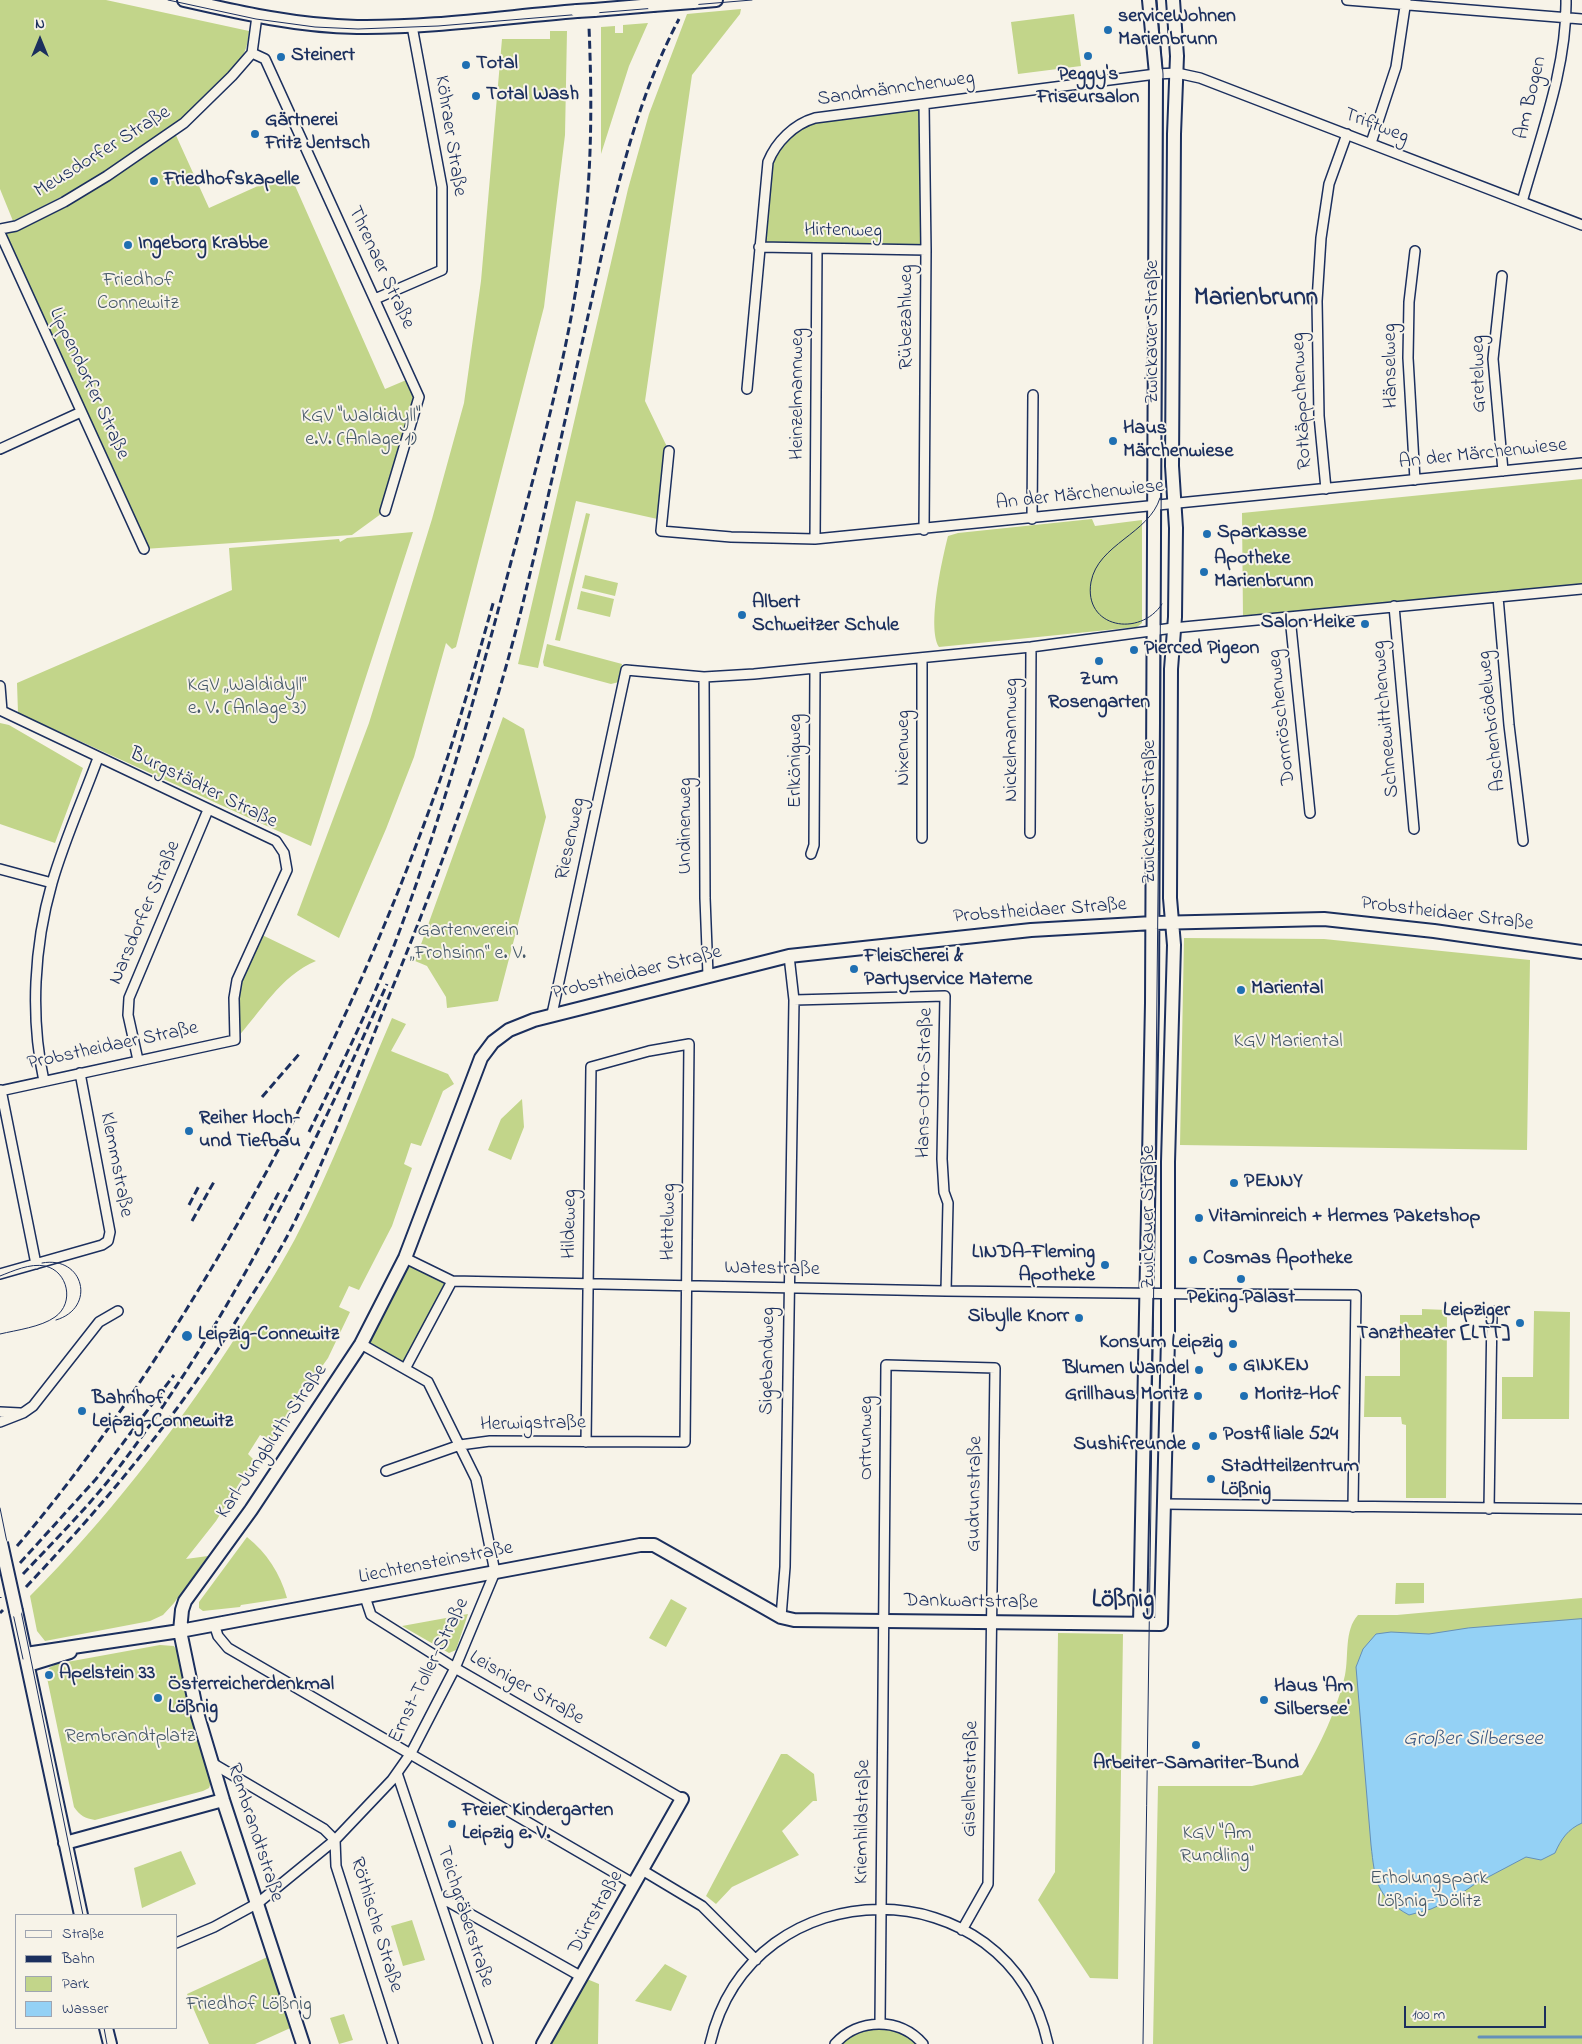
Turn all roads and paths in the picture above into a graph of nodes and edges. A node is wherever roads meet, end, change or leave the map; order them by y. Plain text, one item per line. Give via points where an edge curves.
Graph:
1 (184, 0) edge
2 (716, 0) edge
3 (1149, 0) edge
4 (1173, 0) edge
5 (1347, 0) edge
6 (1566, 0) edge
7 (630, 3) edge
8 (1406, 3) edge
9 (1453, 4) edge
10 (257, 16) junction
11 (1566, 18) junction
12 (1582, 19) edge
13 (412, 26) junction
14 (252, 53) junction
15 (1177, 73) junction
16 (1156, 74) junction
17 (924, 104) junction
18 (1347, 134) junction
19 (1371, 143) junction
20 (1522, 202) junction
21 (1582, 225) edge
22 (0, 229) edge
23 (0, 233) edge
24 (759, 247) junction
25 (817, 249) junction
26 (926, 250) junction
27 (1415, 251) dead end
28 (1502, 276) dead end
29 (375, 299) junction
30 (747, 389) dead end
31 (1033, 395) dead end
32 (82, 412) junction
33 (0, 449) edge
34 (669, 451) dead end
35 (1582, 463) edge
36 (1504, 471) junction
37 (1415, 480) junction
38 (1326, 489) junction
39 (1176, 504) junction
40 (1153, 507) junction
41 (385, 511) dead end
42 (1032, 519) junction
43 (924, 530) junction
44 (815, 540) junction
45 (144, 549) dead end
46 (1582, 589) edge
47 (1498, 597) junction
48 (1394, 606) junction
49 (1290, 617) junction
50 (1173, 628) junction
51 (1154, 631) junction
52 (1031, 648) junction
53 (922, 658) junction
54 (815, 668) junction
55 (704, 677) junction
56 (0, 686) edge
57 (98, 758) junction
58 (208, 810) junction
59 (1310, 813) dead end
60 (1414, 829) dead end
61 (1030, 833) dead end
62 (922, 838) dead end
63 (1523, 841) dead end
64 (811, 854) dead end
65 (0, 869) edge
66 (52, 883) junction
67 (1173, 922) junction
68 (1152, 923) junction
69 (1582, 952) edge
70 (789, 956) junction
71 (708, 974) junction
72 (794, 1000) junction
73 (552, 1014) junction
74 (509, 1030) joint
75 (235, 1040) joint
76 (649, 1051) joint
77 (138, 1060) junction
78 (80, 1073) junction
79 (44, 1081) junction
80 (0, 1091) edge
81 (405, 1258) junction
82 (36, 1264) junction
83 (0, 1274) edge
84 (452, 1281) junction
85 (587, 1284) junction
86 (686, 1286) junction
87 (788, 1287) junction
88 (946, 1291) junction
89 (1145, 1294) junction
90 (1169, 1294) junction
91 (1492, 1310) dead end
92 (118, 1312) dead end
93 (361, 1344) junction
94 (995, 1368) joint
95 (405, 1369) junction
96 (0, 1412) edge
97 (23, 1413) junction
98 (0, 1422) edge
99 (586, 1442) junction
100 (685, 1442) joint
101 (460, 1445) junction
102 (386, 1471) dead end
103 (1164, 1504) junction
104 (1353, 1507) junction
105 (1489, 1509) junction
106 (1582, 1509) edge
107 (1, 1539) edge
108 (495, 1572) junction
109 (365, 1597) junction
110 (781, 1617) junction
111 (884, 1621) junction
112 (992, 1622) junction
113 (214, 1624) junction
114 (1140, 1624) junction
115 (1161, 1624) joint
116 (180, 1631) junction
117 (27, 1660) junction
118 (455, 1668) junction
119 (411, 1753) junction
120 (212, 1762) junction
121 (397, 1772) junction
122 (682, 1799) joint
123 (223, 1800) junction
124 (334, 1840) junction
125 (65, 1844) junction
126 (642, 1870) junction
127 (634, 1884) junction
128 (440, 1897) junction
129 (258, 1903) junction
130 (881, 1908) junction
131 (81, 1914) edge
132 (962, 1930) junction
133 (178, 1943) edge
134 (756, 1960) junction
135 (582, 1977) junction
136 (880, 2023) junction
137 (106, 2029) edge
138 (110, 2044) edge
139 (303, 2044) edge
140 (393, 2044) edge
141 (488, 2044) edge
142 (543, 2044) edge
143 (710, 2044) edge
144 (835, 2044) edge
145 (923, 2044) edge
146 (1048, 2044) edge

1 - 10 main road
2 - 7 main road, bridge via 653,5
3 - 16 main road, Zwickauer Straße
4 - 15 main road, Zwickauer Straße
5 - 8 street
6 - 11 street, Am Bogen
7 - 13 main road, bridge via 594,10
8 - 9 street
8 - 19 street via 1396,68
9 - 11 street
10 - 13 main road via 308,24
10 - 14 street
11 - 12 street
11 - 20 street, Am Bogen via 1546,125
13 - 29 street, Köhraer Straße via 442,187 442,270
14 - 22 street, Meusdorfer Straße via 184,123 146,150 64,202 16,226
14 - 29 street, Threnaer Straße via 265,59
15 - 16 street, Triftweg
15 - 18 street, Triftweg via 1200,78
15 - 39 main road, Zwickauer Straße via 1172,363 1172,466
16 - 17 street, Sandmännchenweg
16 - 40 main road, Zwickauer Straße
17 - 24 street, Sandmännchenweg via 815,118 793,129 776,147 768,162
17 - 26 street, Rübezahlweg
18 - 19 street, Triftweg
18 - 38 street, Rotkäppchenweg via 1328,184 1317,301 1319,416
19 - 20 street, Triftweg
20 - 21 street, Triftweg
23 - 32 street, Lippendorfer Straße
24 - 25 street, Hirtenweg
24 - 30 street, Sandmännchenweg
25 - 26 street, Hirtenweg
25 - 44 street, Heinzelmannweg
26 - 43 street, Rübezahlweg
27 - 37 street, Hänselweg via 1408,358
28 - 36 street, Gretelweg via 1493,359
29 - 41 street, Threnaer Straße via 419,397
31 - 42 street
32 - 33 street
32 - 45 street, Lippendorfer Straße
34 - 44 street, An der Märchenwiese via 661,531
35 - 36 street, An der Märchenwiese
36 - 37 street, An der Märchenwiese
37 - 38 street, An der Märchenwiese
38 - 39 street, An der Märchenwiese
39 - 40 street, An der Märchenwiese
39 - 50 main road, Zwickauer Straße
40 - 42 street, An der Märchenwiese
40 - 51 main road, Zwickauer Straße
42 - 43 street, An der Märchenwiese
43 - 44 street, An der Märchenwiese
46 - 47 street
47 - 48 street
47 - 63 street, Aschenbrödelweg
48 - 49 street
48 - 60 street, Schneewittchenweg
49 - 50 street
49 - 59 street, Dornröschenweg
50 - 51 street
50 - 67 main road, Zwickauer Straße via 1170,898
51 - 52 street
51 - 68 main road, Zwickauer Straße
52 - 53 street
52 - 61 street, Nickelmannweg
53 - 54 street
53 - 62 street, Nixenweg
54 - 55 street
54 - 64 street, Erlkönigweg via 814,845
55 - 71 street, Undinenweg
55 - 73 street, Riesenweg via 626,670
56 - 57 street, Burgstädter Straße via 2,711
57 - 58 street, Burgstädter Straße
57 - 66 street
58 - 75 street, Burgstädter Straße via 276,841 284,853 287,870 237,980
58 - 77 street, Narsdorfer Straße via 129,998 128,1015
65 - 66 street
66 - 79 street via 37,968 37,1050
67 - 68 main road, Probstheidaer Straße
67 - 69 main road, Probstheidaer Straße via 1324,918
67 - 90 main road, Zwickauer Straße
68 - 70 main road, Probstheidaer Straße via 1021,931
68 - 89 main road, Zwickauer Straße
70 - 71 main road, Probstheidaer Straße
70 - 72 street, Sigebandweg
71 - 73 main road, Probstheidaer Straße
72 - 87 street, Sigebandweg
72 - 88 street, Hans-Otto-Straße via 945,996 942,1160 944,1192 948,1202
73 - 74 main road, Probstheidaer Straße
74 - 81 main road, Karl-Jungbluth-Straße via 492,1042 481,1058
75 - 77 street, Probstheidaer Straße
76 - 85 street, Hildeweg via 591,1067
76 - 86 street, Hettelweg via 690,1044
77 - 78 street, Probstheidaer Straße
78 - 79 street, Probstheidaer Straße
78 - 82 street, Klemmstraße via 110,1232 102,1245
79 - 80 street, Probstheidaer Straße
80 - 82 street
81 - 84 street, Watestraße
81 - 93 main road, Karl-Jungbluth-Straße
82 - 83 street, Klemmstraße
84 - 85 street, Watestraße
84 - 95 street
85 - 86 street, Watestraße
85 - 99 street, Hildeweg
86 - 87 street, Watestraße
86 - 100 street, Hettelweg
87 - 88 street, Watestraße
87 - 110 street, Sigebandweg via 785,1566
88 - 89 street, Watestraße
89 - 90 street, Watestraße
89 - 114 main road, Zwickauer Straße
90 - 103 main road, Zwickauer Straße
90 - 104 street, Watestraße via 1356,1295
91 - 105 street
92 - 97 street via 99,1322 46,1392
93 - 95 street
93 - 116 main road, Karl-Jungbluth-Straße via 251,1510 186,1601
94 - 111 street, Ortrunweg via 886,1366
94 - 112 street, Gudrunstraße
95 - 101 street via 428,1382
96 - 97 street
97 - 98 street
99 - 100 street, Herwigstraße
99 - 101 street, Herwigstraße via 490,1440
101 - 102 street, Herwigstraße
101 - 108 street via 476,1479
103 - 104 street
103 - 115 main road, Zwickauer Straße
104 - 105 street
105 - 106 street
107 - 117 main road, bridge
108 - 109 main road, Liechtensteinstraße
108 - 110 main road, Liechtensteinstraße via 634,1546 654,1546
108 - 118 street, Ernst-Toller-Straße
109 - 113 main road, Liechtensteinstraße
109 - 118 street, Leisniger Straße via 371,1615
110 - 111 main road, Dankwartstraße
111 - 112 main road, Dankwartstraße
111 - 130 street, Kriemhildstraße
112 - 114 main road, Dankwartstraße
112 - 132 street, Giselherstraße via 988,1884
113 - 116 main road, Liechtensteinstraße
113 - 119 street via 218,1636 228,1648
114 - 115 main road, Dankwartstraße
116 - 117 main road, Liechtensteinstraße via 82,1647
116 - 120 main road, Rembrandtstraße via 197,1713
117 - 125 main road
118 - 119 street, Ernst-Toller-Straße
118 - 122 street, Leisniger Straße
119 - 121 street, Ernst-Toller-Straße
119 - 127 street
120 - 123 main road, Rembrandtstraße
120 - 124 street, Röthische Straße via 324,1829
121 - 124 street, Ernst-Toller-Straße
121 - 128 street, Teichgräberstraße
122 - 126 main road, Dürrstraße
123 - 125 main road
123 - 129 main road, Rembrandtstraße
124 - 129 street, Ernst-Toller-Straße
124 - 140 street, Röthische Straße via 336,1866
125 - 131 main road
126 - 127 main road, Dürrstraße
126 - 134 street via 702,1906
127 - 135 main road, Dürrstraße
128 - 135 street
128 - 141 street, Teichgräberstraße
129 - 133 street, Ernst-Toller-Straße
129 - 139 main road, Rembrandtstraße
130 - 132 street via 922,1913
130 - 134 street via 852,1910 816,1920 787,1934
130 - 136 street, Kriemhildstraße
132 - 146 street via 992,1950 1022,1984 1040,2017
134 - 143 street via 731,1992
135 - 142 main road, Dürrstraße
136 - 144 street via 856,2028
136 - 145 street via 902,2028
137 - 138 main road

